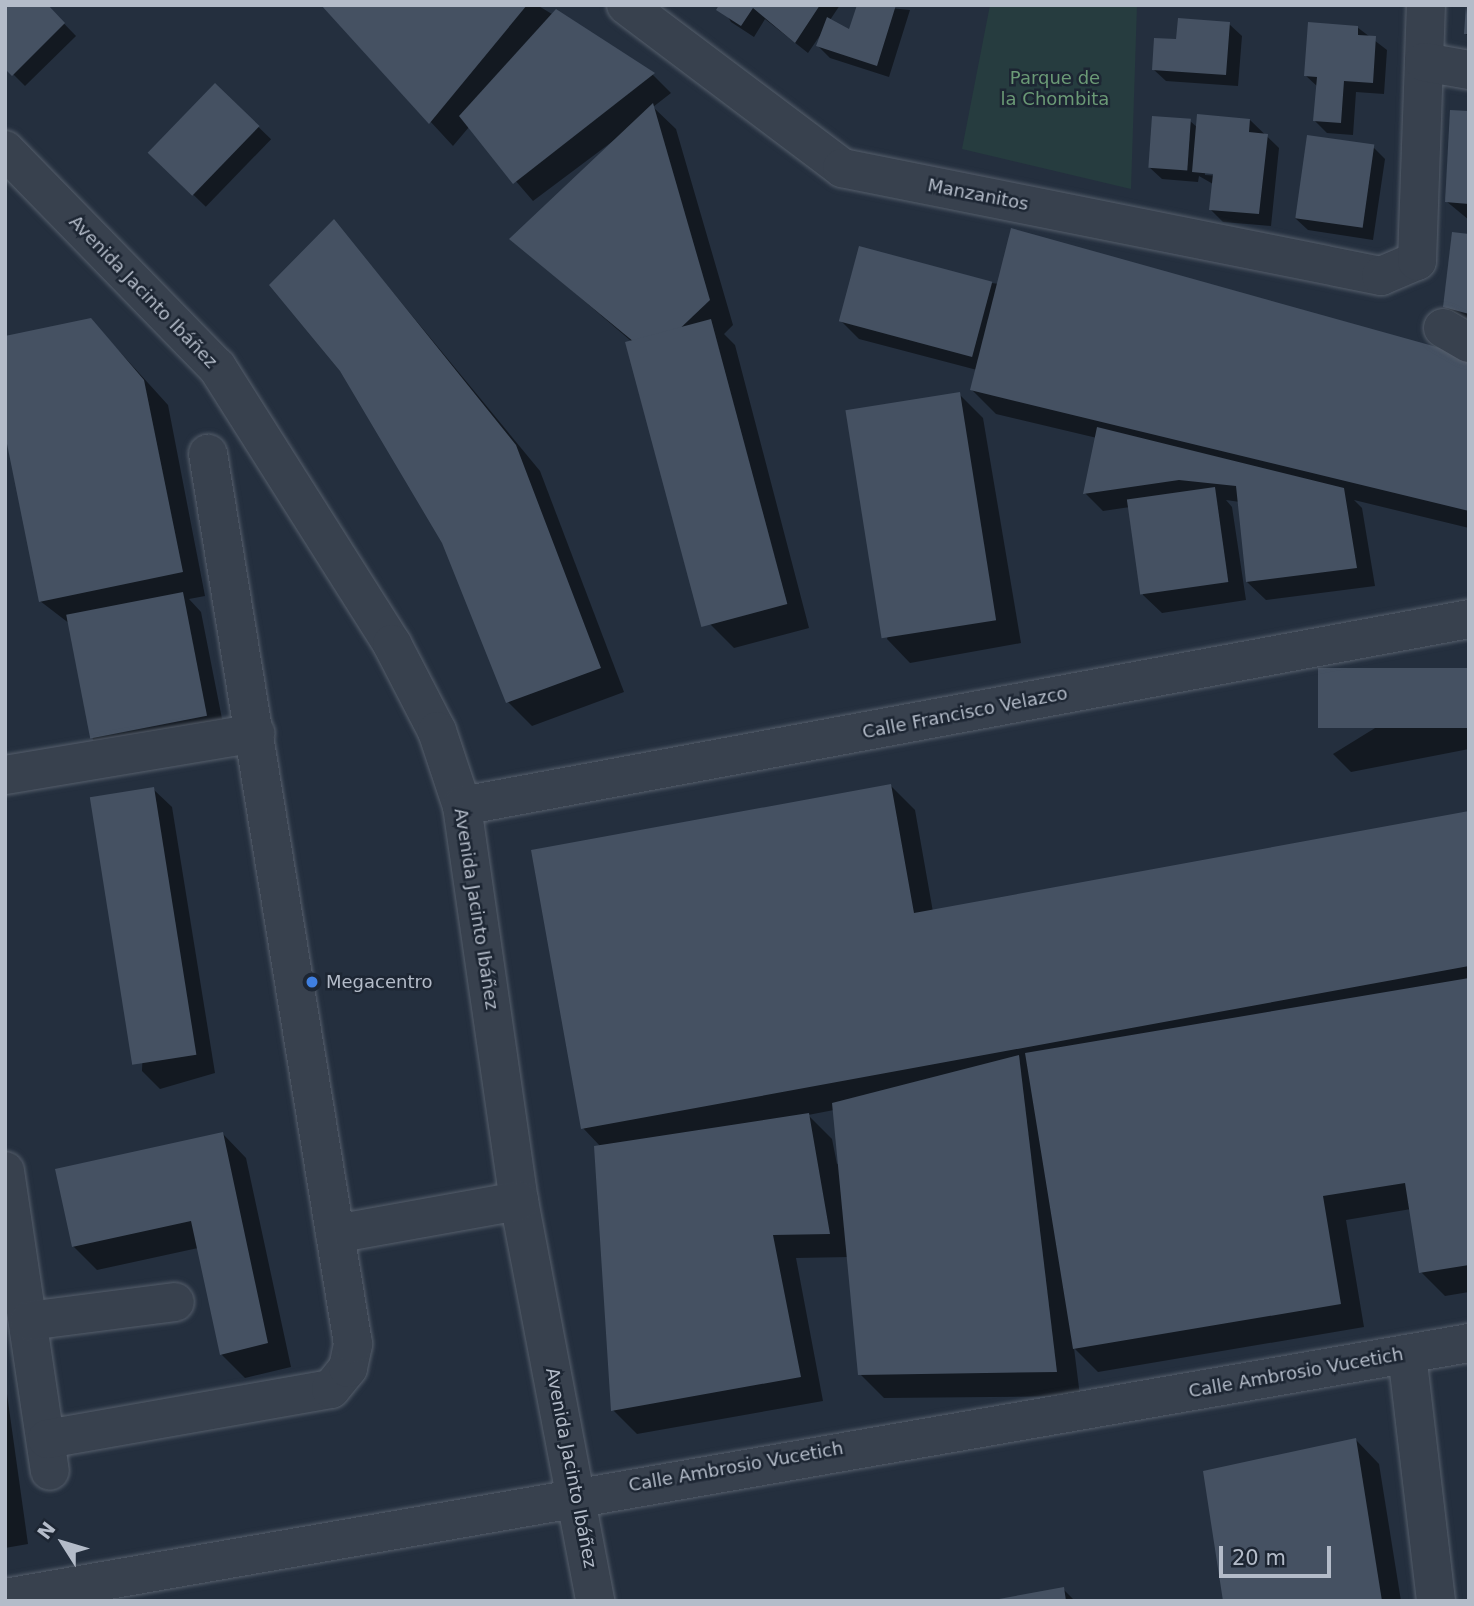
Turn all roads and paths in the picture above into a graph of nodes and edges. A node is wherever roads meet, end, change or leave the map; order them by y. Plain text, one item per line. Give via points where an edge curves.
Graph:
1 (626, 5) edge
2 (1426, 5) edge
3 (1424, 62) junction
4 (1469, 70) edge
5 (5, 150) edge
6 (208, 454) dead end
7 (1469, 620) edge
8 (256, 733) junction
9 (5, 775) edge
10 (462, 806) junction
11 (5, 1171) edge
12 (519, 1201) junction
13 (335, 1234) junction
14 (175, 1302) dead end
15 (29, 1321) junction
16 (1469, 1343) edge
17 (1407, 1354) junction
18 (578, 1494) junction
19 (5, 1598) edge
20 (595, 1601) edge
21 (1436, 1601) edge

1 - 3 street, Manzanitos via 842,168 1381,276 1417,261
2 - 3 street
3 - 4 street
5 - 10 street, Avenida Jacinto Ibáñez via 217,367 392,643 437,731
6 - 8 street
7 - 10 street, Calle Francisco Velazco
8 - 9 street
8 - 13 street
10 - 12 street, Avenida Jacinto Ibáñez
11 - 15 street
12 - 13 street
12 - 18 street, Avenida Jacinto Ibáñez
13 - 15 street via 353,1343 348,1368 331,1389 49,1455
14 - 15 street
16 - 17 street, Calle Ambrosio Vucetich
17 - 18 street, Calle Ambrosio Vucetich
17 - 21 street
18 - 19 street, Calle Ambrosio Vucetich
18 - 20 street, Avenida Jacinto Ibáñez

